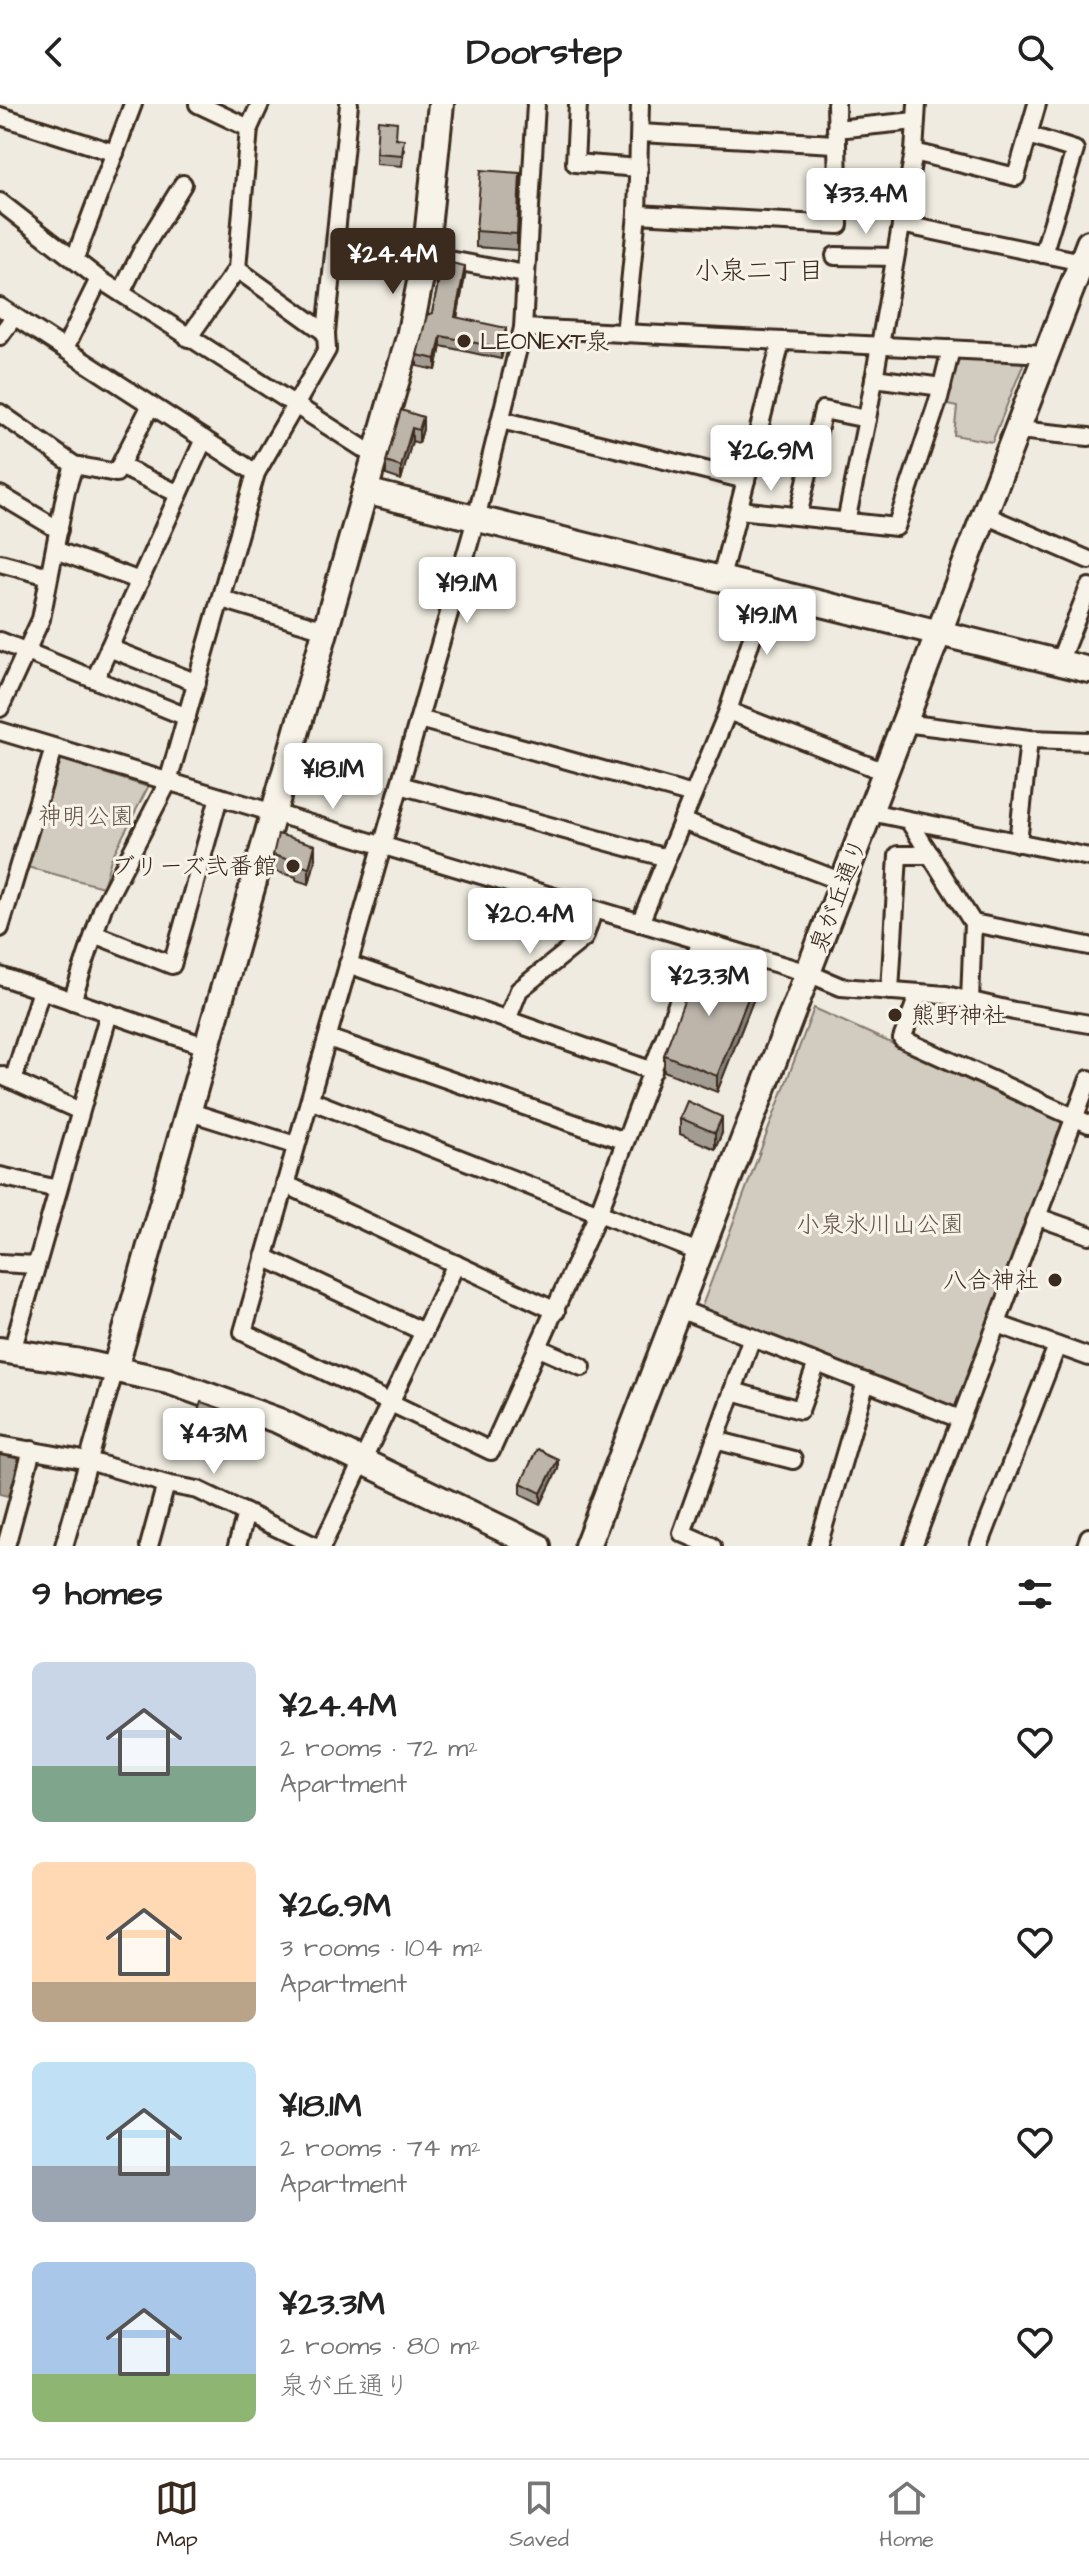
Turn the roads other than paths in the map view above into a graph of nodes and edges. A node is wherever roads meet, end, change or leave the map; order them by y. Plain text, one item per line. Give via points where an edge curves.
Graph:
1 (133, 104) edge
2 (198, 104) edge
3 (260, 104) edge
4 (349, 104) edge
5 (441, 104) edge
6 (536, 104) edge
7 (578, 104) edge
8 (640, 104) edge
9 (836, 104) edge
10 (1037, 104) edge
11 (916, 112) edge
12 (0, 116) edge
13 (249, 128) junction
14 (640, 133) junction
15 (1028, 135) junction
16 (836, 137) junction
17 (914, 152) junction
18 (115, 153) junction
19 (639, 168) junction
20 (183, 184) dead end
21 (0, 202) edge
22 (637, 214) junction
23 (901, 224) junction
24 (336, 239) junction
25 (1085, 253) edge
26 (1043, 254) junction
27 (835, 256) dead end
28 (425, 257) junction
29 (895, 257) junction
30 (75, 258) junction
31 (237, 269) junction
32 (525, 274) junction
33 (99, 279) junction
34 (121, 293) junction
35 (7, 312) edge
36 (523, 328) junction
37 (326, 333) junction
38 (625, 334) junction
39 (0, 336) edge
40 (188, 338) junction
41 (781, 342) junction
42 (879, 347) junction
43 (65, 348) junction
44 (951, 349) junction
45 (1046, 354) junction
46 (874, 378) junction
47 (942, 387) junction
48 (151, 405) junction
49 (294, 406) junction
50 (0, 413) edge
51 (867, 419) junction
52 (501, 420) junction
53 (1018, 430) junction
54 (1089, 437) edge
55 (204, 439) junction
56 (375, 456) junction
57 (74, 465) junction
58 (120, 466) junction
59 (256, 473) junction
60 (746, 480) junction
61 (365, 491) junction
62 (179, 494) junction
63 (0, 495) edge
64 (739, 510) junction
65 (985, 515) junction
66 (798, 516) junction
67 (476, 519) junction
68 (846, 522) junction
69 (59, 530) junction
70 (55, 550) junction
71 (1089, 560) edge
72 (0, 563) edge
73 (49, 576) junction
74 (721, 578) junction
75 (140, 581) junction
76 (1089, 587) edge
77 (767, 591) junction
78 (222, 599) junction
79 (325, 630) junction
80 (939, 632) junction
81 (0, 641) edge
82 (109, 648) junction
83 (26, 651) junction
84 (1059, 662) junction
85 (1089, 670) edge
86 (95, 679) junction
87 (197, 683) junction
88 (0, 708) edge
89 (728, 711) junction
90 (187, 717) junction
91 (419, 719) junction
92 (904, 723) junction
93 (0, 731) edge
94 (1029, 739) junction
95 (1089, 741) edge
96 (54, 748) junction
97 (885, 772) junction
98 (168, 782) junction
99 (400, 785) junction
100 (693, 795) junction
101 (219, 797) junction
102 (870, 812) junction
103 (272, 813) junction
104 (682, 821) junction
105 (909, 821) junction
106 (1018, 843) junction
107 (382, 847) junction
108 (931, 855) junction
109 (1089, 857) edge
110 (667, 858) junction
111 (843, 882) junction
112 (594, 909) junction
113 (640, 923) junction
114 (973, 923) junction
115 (0, 928) edge
116 (94, 934) junction
117 (701, 941) junction
118 (1089, 946) edge
119 (348, 964) junction
120 (808, 973) junction
121 (0, 976) edge
122 (41, 990) junction
123 (890, 991) junction
124 (919, 993) junction
125 (970, 1000) junction
126 (72, 1001) junction
127 (109, 1013) junction
128 (507, 1020) junction
129 (1089, 1024) edge
130 (328, 1038) junction
131 (205, 1046) junction
132 (653, 1071) junction
133 (6, 1078) edge
134 (1089, 1079) edge
135 (310, 1100) junction
136 (80, 1111) junction
137 (187, 1111) junction
138 (1082, 1122) edge
139 (625, 1141) junction
140 (295, 1145) junction
141 (0, 1176) edge
142 (285, 1184) junction
143 (58, 1189) junction
144 (598, 1214) junction
145 (1038, 1217) junction
146 (1089, 1235) edge
147 (701, 1253) junction
148 (264, 1257) junction
149 (0, 1263) edge
150 (456, 1264) junction
151 (36, 1265) junction
152 (679, 1309) junction
153 (556, 1311) junction
154 (997, 1324) junction
155 (424, 1332) junction
156 (752, 1337) junction
157 (1057, 1346) junction
158 (539, 1348) junction
159 (6, 1350) edge
160 (1089, 1357) edge
161 (817, 1363) junction
162 (582, 1367) dead end
163 (115, 1369) junction
164 (866, 1382) junction
165 (733, 1391) junction
166 (391, 1404) junction
167 (960, 1419) junction
168 (715, 1440) junction
169 (0, 1445) edge
170 (32, 1450) junction
171 (793, 1460) dead end
172 (89, 1461) junction
173 (362, 1462) junction
174 (166, 1484) junction
175 (246, 1513) junction
176 (1089, 1537) edge
177 (6, 1546) edge
178 (64, 1546) edge
179 (149, 1546) edge
180 (237, 1546) edge
181 (315, 1546) edge
182 (322, 1546) edge
183 (538, 1546) edge
184 (587, 1546) edge
185 (712, 1546) edge
186 (818, 1546) edge
187 (913, 1546) edge
188 (979, 1546) edge
189 (1086, 1546) edge

1 - 18 street
2 - 13 street
3 - 13 street
4 - 24 street
5 - 28 street
6 - 32 street
7 - 19 street via 575,163
8 - 14 street
9 - 16 street
10 - 15 street
11 - 16 street
11 - 17 street
12 - 18 street
13 - 31 street
14 - 16 street
14 - 19 street
15 - 17 street via 1016,177
15 - 26 street via 1075,150
16 - 22 street via 839,225
17 - 23 street
18 - 30 street
19 - 22 street
20 - 34 street
21 - 30 street
22 - 38 street
23 - 26 street
23 - 29 street
24 - 28 street
24 - 37 street
25 - 26 street
25 - 45 street, 泉が丘通り
27 - 29 street
28 - 32 street
28 - 56 street
29 - 42 street
30 - 33 street
31 - 37 street
31 - 40 street
32 - 36 street
33 - 34 street
33 - 43 street
34 - 40 street
35 - 39 street
35 - 43 street
36 - 38 street
36 - 52 street
37 - 49 street via 327,350
38 - 41 street
40 - 49 street
41 - 42 street
41 - 60 street
42 - 44 street
42 - 46 street
43 - 48 street
44 - 45 street
44 - 47 street
45 - 53 street, 泉が丘通り
46 - 47 street
46 - 51 street
47 - 68 street via 896,527
48 - 55 street
48 - 58 street
49 - 56 street
49 - 59 street
50 - 57 street
51 - 66 street via 823,410
51 - 68 street
52 - 60 street
52 - 67 street
53 - 54 street
53 - 65 street, 泉が丘通り
55 - 59 street
55 - 62 street
56 - 61 street
57 - 58 street via 116,473
57 - 69 street
58 - 62 street
59 - 78 street
60 - 64 street
61 - 67 street
61 - 79 street
62 - 75 street
63 - 69 street
64 - 66 street
64 - 74 street
65 - 71 street
65 - 80 street, 泉が丘通り
66 - 68 street
67 - 74 street
67 - 91 street
69 - 70 street
70 - 73 street
70 - 75 street
72 - 73 street
73 - 83 street via 41,619
74 - 77 street
75 - 82 street
76 - 84 street
77 - 80 street
77 - 89 street
78 - 79 street
78 - 87 street
79 - 103 street
80 - 84 street
80 - 92 street, 泉が丘通り
81 - 83 street
82 - 86 street
82 - 87 street
83 - 86 street
83 - 88 street
84 - 85 street
86 - 90 street
87 - 90 street
89 - 97 street
89 - 100 street
90 - 98 street
91 - 99 street
91 - 100 street
92 - 94 street
92 - 97 street, 泉が丘通り
93 - 96 street
94 - 95 street
94 - 106 street
96 - 98 street
96 - 115 street
97 - 102 street, 泉が丘通り
98 - 101 street
98 - 116 street
99 - 107 street
99 - 110 street
100 - 104 street
101 - 103 street
101 - 116 street via 172,965
102 - 105 street
102 - 111 street, 泉が丘通り
103 - 107 street
103 - 131 street
104 - 110 street
104 - 111 street
105 - 106 street
105 - 108 street
106 - 109 street
107 - 112 street
107 - 119 street
108 - 114 street
108 - 123 street via 898,855
110 - 113 street
111 - 120 street, 泉が丘通り
112 - 113 street
112 - 128 street via 584,938 519,990
113 - 117 street
114 - 118 street
114 - 125 street
116 - 126 street
117 - 120 street
117 - 132 street
119 - 128 street
119 - 130 street
120 - 123 street via 841,987
120 - 147 street, 泉が丘通り
121 - 122 street
122 - 126 street
122 - 133 street
123 - 124 street
124 - 125 street
124 - 138 street via 902,1039
125 - 129 street
126 - 127 street
127 - 131 street
127 - 136 street
128 - 132 street
130 - 135 street
130 - 139 street
131 - 137 street
132 - 139 street
133 - 136 street
134 - 138 street
135 - 140 street
135 - 144 street
136 - 143 street
137 - 140 street
137 - 163 street
138 - 145 street
139 - 144 street
140 - 142 street
141 - 143 street
142 - 148 street
142 - 150 street
143 - 151 street
144 - 147 street
144 - 153 street
145 - 146 street
145 - 154 street
147 - 152 street, 泉が丘通り
148 - 155 street
148 - 166 street via 243,1332
149 - 151 street
150 - 153 street
150 - 155 street
151 - 159 street
152 - 156 street
152 - 184 street, 泉が丘通り
153 - 158 street
154 - 157 street
154 - 167 street
155 - 166 street
156 - 161 street
156 - 165 street
157 - 160 street
157 - 188 street
158 - 162 street
158 - 166 street via 491,1451
159 - 163 street
161 - 164 street
161 - 165 street via 800,1410
163 - 172 street
163 - 173 street via 168,1381 279,1421
164 - 167 street
164 - 186 street
165 - 168 street
166 - 173 street
167 - 187 street
168 - 171 street
168 - 185 street via 682,1533
169 - 170 street
170 - 172 street
170 - 177 street
172 - 174 street
172 - 178 street
173 - 182 street
173 - 183 street
174 - 175 street via 198,1490
174 - 179 street
175 - 180 street
175 - 181 street
176 - 189 street

